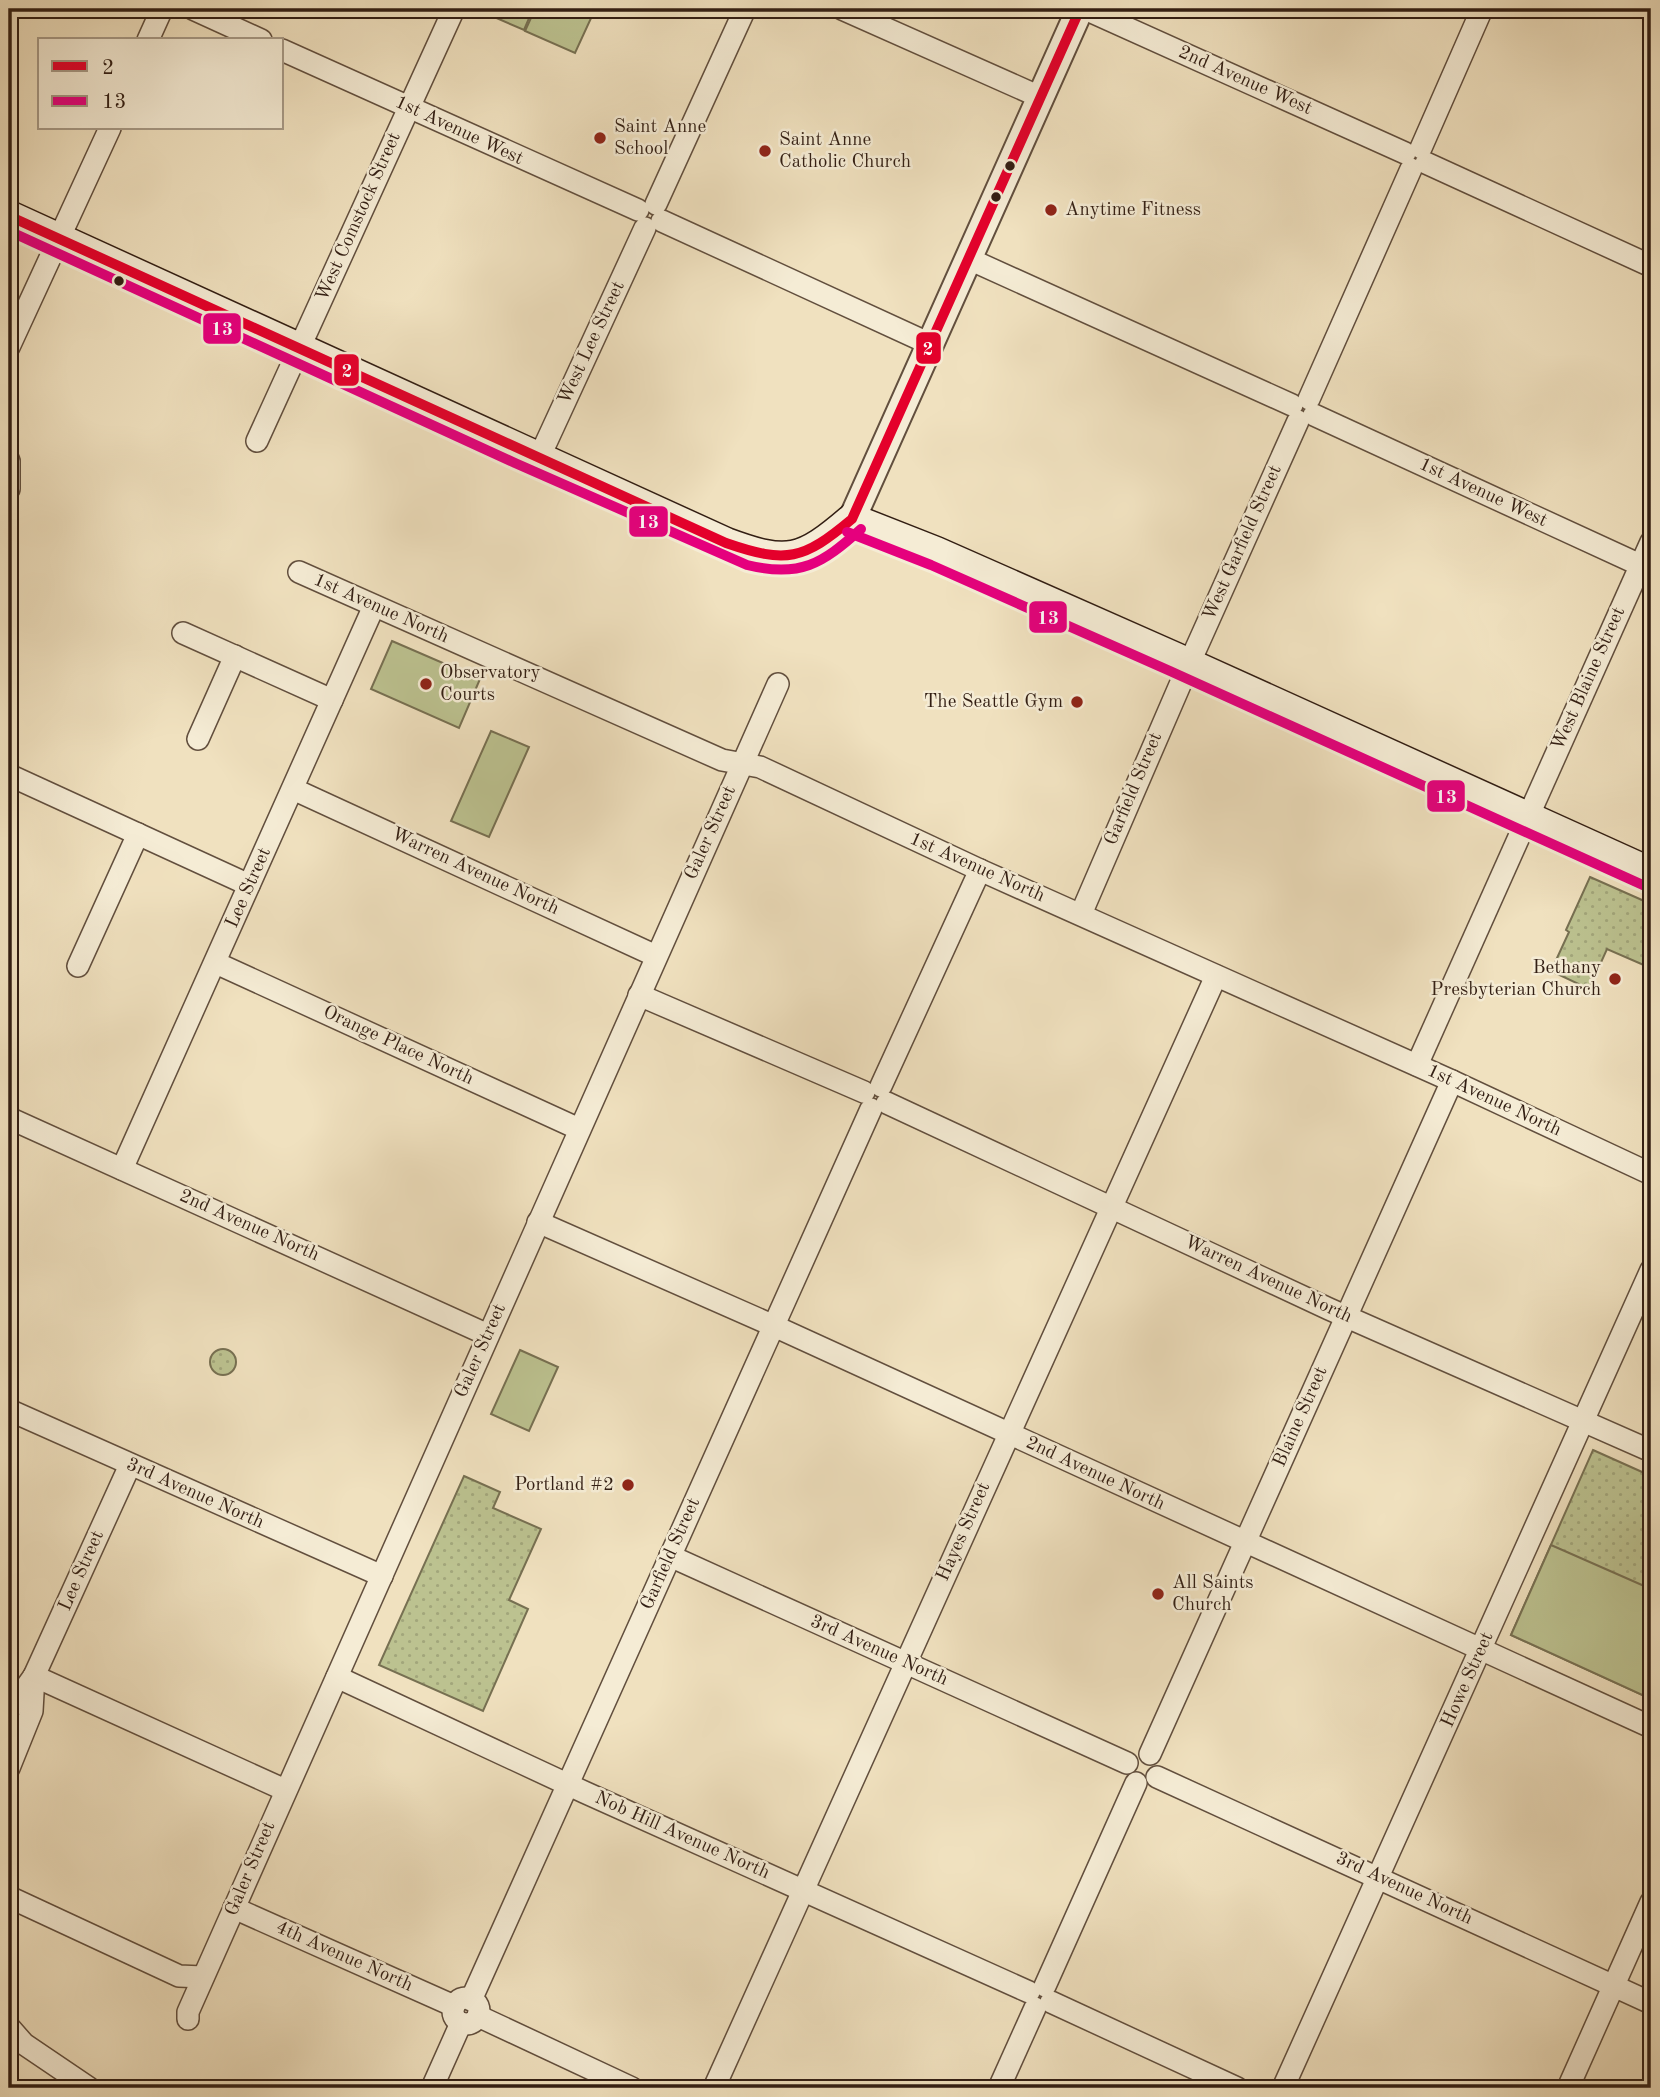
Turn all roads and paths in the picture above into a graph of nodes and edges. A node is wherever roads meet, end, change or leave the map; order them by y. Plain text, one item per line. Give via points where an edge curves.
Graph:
1 (162, 9) edge
2 (193, 9) edge
3 (454, 9) edge
4 (745, 9) edge
5 (842, 9) edge
6 (1080, 9) edge
7 (1085, 9) edge
8 (1482, 9) edge
9 (149, 38) edge
10 (257, 38) edge
11 (284, 51) edge
12 (1040, 97) junction
13 (408, 108) junction
14 (109, 130) edge
15 (1416, 158) junction
16 (9, 216) edge
17 (650, 216) junction
18 (60, 240) junction
19 (968, 259) junction
20 (1651, 266) edge
21 (930, 344) junction
22 (9, 347) edge
23 (300, 349) junction
24 (1303, 410) junction
25 (257, 442) dead end
26 (539, 458) junction
27 (9, 461) edge
28 (9, 489) edge
29 (852, 519) junction
30 (1651, 542) edge
31 (1646, 568) edge
32 (299, 572) dead end
33 (374, 606) junction
34 (183, 633) dead end
35 (235, 656) junction
36 (1189, 664) junction
37 (778, 684) dead end
38 (332, 700) junction
39 (198, 739) dead end
40 (743, 763) junction
41 (9, 775) edge
42 (293, 789) junction
43 (1527, 816) junction
44 (138, 834) junction
45 (980, 870) junction
46 (1651, 873) edge
47 (249, 886) junction
48 (1081, 914) junction
49 (656, 956) junction
50 (216, 963) junction
51 (78, 966) dead end
52 (1216, 976) junction
53 (639, 995) junction
54 (1417, 1065) junction
55 (1452, 1081) junction
56 (876, 1098) junction
57 (9, 1118) edge
58 (579, 1129) junction
59 (122, 1169) junction
60 (1651, 1174) edge
61 (1112, 1207) junction
62 (538, 1222) junction
63 (1651, 1270) edge
64 (1347, 1317) junction
65 (774, 1326) junction
66 (488, 1335) junction
67 (9, 1410) edge
68 (1584, 1420) junction
69 (1009, 1434) junction
70 (1651, 1451) edge
71 (130, 1465) junction
72 (1245, 1542) junction
73 (670, 1556) junction
74 (382, 1576) junction
75 (1482, 1649) junction
76 (904, 1663) junction
77 (34, 1676) junction
78 (337, 1677) junction
79 (9, 1710) edge
80 (1651, 1727) edge
81 (1150, 1754) junction
82 (1127, 1763) junction
83 (9, 1768) edge
84 (1157, 1777) junction
85 (1136, 1783) junction
86 (568, 1784) junction
87 (285, 1790) junction
88 (1378, 1877) junction
89 (803, 1891) junction
90 (9, 1897) edge
91 (1651, 1902) edge
92 (234, 1908) junction
93 (204, 1977) junction
94 (1614, 1986) junction
95 (1040, 1997) junction
96 (1651, 2003) edge
97 (466, 2011) junction
98 (188, 2018) dead end
99 (9, 2027) edge
100 (89, 2088) edge
101 (432, 2088) edge
102 (632, 2088) edge
103 (714, 2088) edge
104 (999, 2088) edge
105 (1237, 2088) edge
106 (1283, 2088) edge
107 (1568, 2088) edge

1 - 9 street
2 - 10 street
3 - 13 street, West Comstock Street
4 - 17 street, West Lee Street
5 - 12 street
6 - 12 street
7 - 15 street, 2nd Avenue West
8 - 15 street, West Garfield Street
11 - 13 street, 1st Avenue West
12 - 19 street
13 - 17 street, 1st Avenue West
13 - 23 street, West Comstock Street
14 - 18 street
15 - 20 street, 2nd Avenue West
15 - 24 street, West Garfield Street
16 - 18 main road
17 - 21 street, 1st Avenue West
17 - 26 street, West Lee Street
18 - 22 street
18 - 23 main road
19 - 21 street
19 - 24 street, 1st Avenue West
21 - 29 street
23 - 25 street, West Comstock Street
23 - 26 main road
24 - 31 street, 1st Avenue West
24 - 36 street, West Garfield Street
26 - 29 main road via 726,543 770,557 790,558 809,552
27 - 28 street
29 - 36 main road
30 - 31 street, West Blaine Street
31 - 43 street, West Blaine Street
32 - 33 street, 1st Avenue North
33 - 38 street, Lee Street
33 - 40 street, 1st Avenue North via 722,760
34 - 35 street
35 - 38 street
35 - 39 street
36 - 43 main road
36 - 48 street, Garfield Street
37 - 40 street, Galer Street
38 - 42 street, Lee Street
40 - 45 street, 1st Avenue North
40 - 49 street, Galer Street
41 - 44 street
42 - 47 street, Lee Street
42 - 49 street, Warren Avenue North
43 - 46 main road
43 - 54 street
44 - 47 street
44 - 51 street
45 - 48 street, 1st Avenue North
45 - 56 street, Garfield Street
47 - 50 street, Lee Street
48 - 52 street, 1st Avenue North
49 - 53 street, Galer Street
50 - 58 street, Orange Place North
50 - 59 street, Lee Street
52 - 54 street, 1st Avenue North
52 - 61 street, Hayes Street
53 - 56 street, Warren Avenue North
53 - 58 street, Galer Street
54 - 55 street, 1st Avenue North
55 - 60 street, 1st Avenue North
55 - 64 street, Blaine Street
56 - 61 street, Warren Avenue North
56 - 65 street, Garfield Street
57 - 59 street, 2nd Avenue North
58 - 62 street, Galer Street
59 - 66 street, 2nd Avenue North
61 - 64 street, Warren Avenue North
61 - 69 street, Hayes Street
62 - 65 street, 2nd Avenue North
62 - 66 street, Galer Street
63 - 68 street, Howe Street
64 - 68 street, Warren Avenue North
64 - 72 street, Blaine Street
65 - 69 street, 2nd Avenue North
65 - 73 street, Garfield Street
66 - 74 street, Galer Street
67 - 71 street, 3rd Avenue North
68 - 70 street, Warren Avenue North
68 - 75 street, Howe Street
69 - 72 street, 2nd Avenue North
69 - 76 street, Hayes Street
71 - 74 street, 3rd Avenue North
71 - 77 street, Lee Street
72 - 75 street, 2nd Avenue North
72 - 81 street, Blaine Street
73 - 76 street, 3rd Avenue North
73 - 86 street, Garfield Street
74 - 78 street, Galer Street
75 - 80 street, 2nd Avenue North
75 - 88 street, Howe Street
76 - 82 street, 3rd Avenue North
76 - 89 street, Hayes Street
77 - 79 street, Lee Street
77 - 83 street, Lee Street via 32,1711
77 - 87 street
78 - 86 street, Nob Hill Avenue North
78 - 87 street, Galer Street
81 - 82 street via 1135,1754
81 - 84 street via 1157,1761
82 - 85 street via 1129,1777
84 - 85 street via 1148,1784
84 - 88 street, 3rd Avenue North
85 - 95 street
86 - 89 street, Nob Hill Avenue North
86 - 97 street, Garfield Street
87 - 92 street, Galer Street
88 - 94 street, 3rd Avenue North
88 - 106 street, Howe Street
89 - 95 street, Nob Hill Avenue North
89 - 103 street, Hayes Street
90 - 93 street via 179,1976
91 - 94 street
92 - 93 street, Galer Street
92 - 97 street, 4th Avenue North
93 - 98 street, Galer Street
94 - 96 street, 3rd Avenue North
94 - 107 street
95 - 104 street
95 - 105 street, Nob Hill Avenue North
97 - 101 street, Garfield Street
97 - 102 street, 4th Avenue North
99 - 100 street via 24,2044

